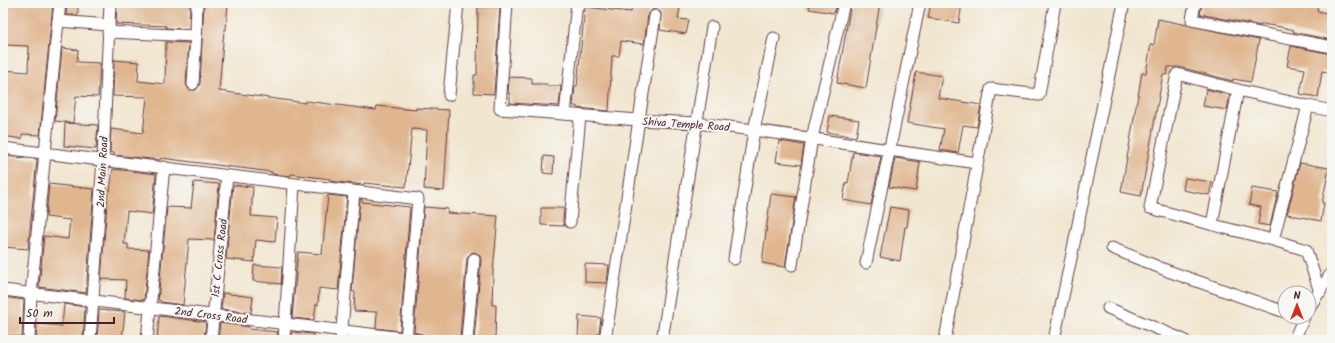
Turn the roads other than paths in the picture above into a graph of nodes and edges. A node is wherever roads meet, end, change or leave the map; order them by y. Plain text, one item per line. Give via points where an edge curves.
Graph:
1 (60, 3) edge
2 (110, 3) edge
3 (197, 3) edge
4 (458, 3) edge
5 (507, 3) edge
6 (577, 3) edge
7 (844, 3) edge
8 (920, 3) edge
9 (1055, 3) edge
10 (1124, 3) edge
11 (1195, 3) edge
12 (655, 16) dead end
13 (58, 21) junction
14 (712, 27) dead end
15 (109, 28) junction
16 (196, 36) junction
17 (774, 38) dead end
18 (1332, 47) edge
19 (193, 84) dead end
20 (1238, 90) junction
21 (449, 95) dead end
22 (1308, 106) junction
23 (1332, 111) edge
24 (565, 114) junction
25 (580, 116) junction
26 (638, 120) junction
27 (696, 124) junction
28 (754, 130) junction
29 (812, 138) junction
30 (3, 148) edge
31 (890, 150) junction
32 (45, 154) junction
33 (103, 160) junction
34 (977, 163) junction
35 (164, 167) junction
36 (227, 176) junction
37 (294, 184) junction
38 (354, 192) junction
39 (570, 222) dead end
40 (1212, 224) junction
41 (1273, 240) junction
42 (1112, 248) dead end
43 (474, 259) dead end
44 (734, 259) dead end
45 (866, 263) dead end
46 (792, 265) dead end
47 (1332, 272) edge
48 (3, 290) edge
49 (1320, 292) junction
50 (31, 294) junction
51 (1317, 296) edge
52 (94, 301) junction
53 (149, 308) junction
54 (1108, 308) dead end
55 (1277, 309) edge
56 (213, 315) junction
57 (285, 324) junction
58 (1300, 325) edge
59 (341, 335) edge
60 (406, 339) edge
61 (29, 340) edge
62 (90, 340) edge
63 (147, 340) edge
64 (211, 340) edge
65 (284, 340) edge
66 (420, 340) edge
67 (467, 340) edge
68 (605, 340) edge
69 (662, 340) edge
70 (945, 340) edge
71 (1054, 340) edge
72 (1184, 340) edge
73 (1295, 340) edge

1 - 13 street
2 - 15 street, 2nd Main Road
3 - 16 street
4 - 21 street
5 - 24 street, Shiva Temple Road via 500,109
6 - 24 street
7 - 29 street
8 - 31 street
9 - 34 street via 1039,95 991,89
10 - 71 street
11 - 18 street via 1192,20
12 - 26 street
13 - 15 street
13 - 32 street
14 - 27 street
15 - 16 street
15 - 33 street, 2nd Main Road
16 - 19 street
17 - 28 street
20 - 22 street
20 - 40 street
20 - 40 street via 1177,74 1150,208
22 - 23 street
22 - 41 street
24 - 25 street, Shiva Temple Road
25 - 26 street, Shiva Temple Road
25 - 39 street
26 - 27 street, Shiva Temple Road
26 - 68 street
27 - 28 street, Shiva Temple Road
27 - 69 street
28 - 29 street, Shiva Temple Road
28 - 44 street
29 - 31 street, Shiva Temple Road
29 - 46 street
30 - 32 street
31 - 34 street, Shiva Temple Road
31 - 45 street
32 - 33 street
32 - 50 street
33 - 35 street
33 - 52 street, 2nd Main Road
34 - 70 street
35 - 36 street
35 - 53 street
36 - 37 street
36 - 56 street, 1st C Cross Road
37 - 38 street
37 - 57 street
38 - 59 street
38 - 60 street via 418,199
40 - 41 street
41 - 49 street via 1306,250
42 - 55 street via 1168,272
43 - 67 street
47 - 49 street
48 - 50 street, 2nd Cross Road
49 - 51 street
50 - 52 street, 2nd Cross Road
50 - 61 street
52 - 53 street, 2nd Cross Road
52 - 62 street, 2nd Main Road
53 - 56 street, 2nd Cross Road
53 - 63 street
54 - 72 street
56 - 57 street, 2nd Cross Road
56 - 64 street, 1st C Cross Road
57 - 59 street, 2nd Cross Road
57 - 65 street
58 - 73 street
59 - 60 street, 2nd Cross Road
60 - 66 street, 2nd Cross Road

